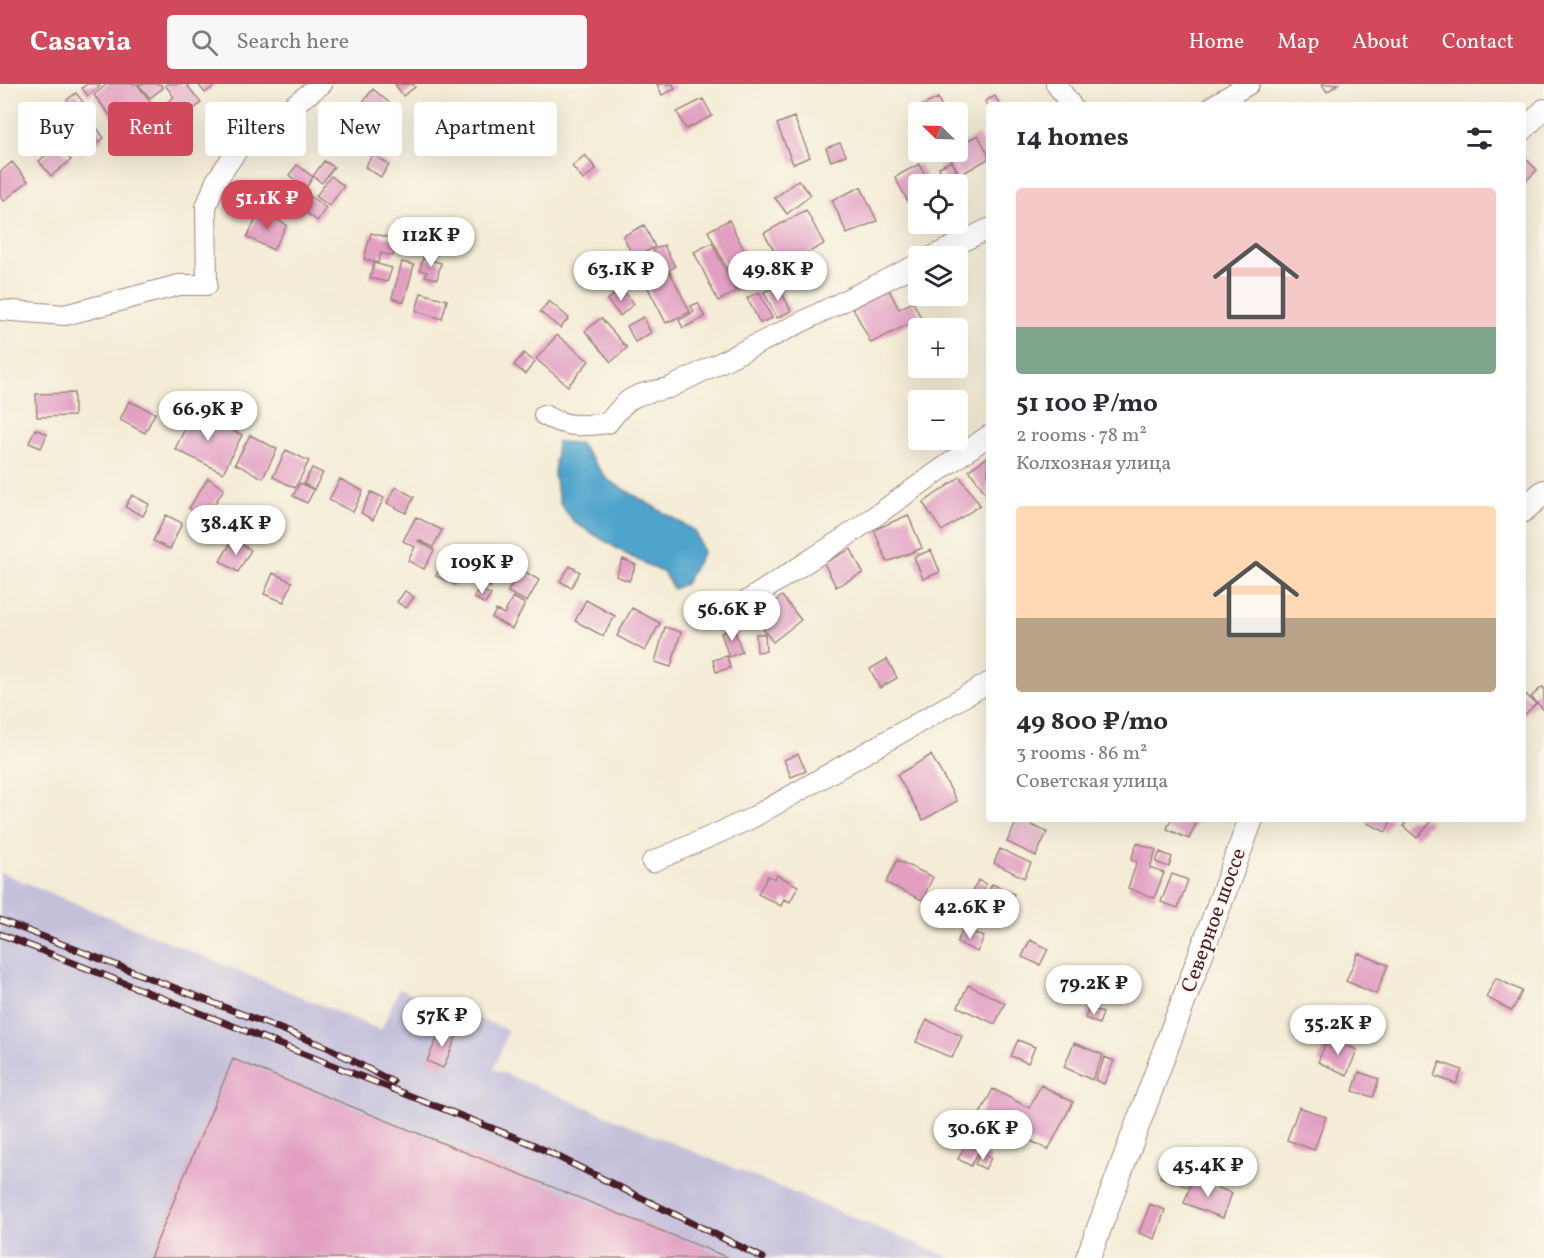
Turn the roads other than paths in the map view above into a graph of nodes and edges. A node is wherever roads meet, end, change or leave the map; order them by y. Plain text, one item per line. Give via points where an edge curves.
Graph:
1 (322, 84) edge
2 (1056, 84) edge
3 (1249, 84) edge
4 (1069, 102) edge
5 (1219, 102) edge
6 (1544, 110) edge
7 (1526, 128) edge
8 (986, 230) edge
9 (953, 246) edge
10 (908, 269) edge
11 (0, 310) edge
12 (544, 415) dead end
13 (986, 437) edge
14 (1544, 492) edge
15 (1526, 508) edge
16 (725, 615) dead end
17 (986, 684) edge
18 (1250, 822) edge
19 (652, 862) dead end
20 (1088, 1258) edge

1 - 11 street via 242,143 216,181 206,207 207,285 179,285 65,315
2 - 4 street
3 - 5 street
6 - 7 street
8 - 9 street
10 - 12 street via 669,388 640,393 624,402 608,423 559,424
13 - 16 street via 847,536
14 - 15 main road
17 - 19 street via 750,819
18 - 20 main road, Северное шоссе

